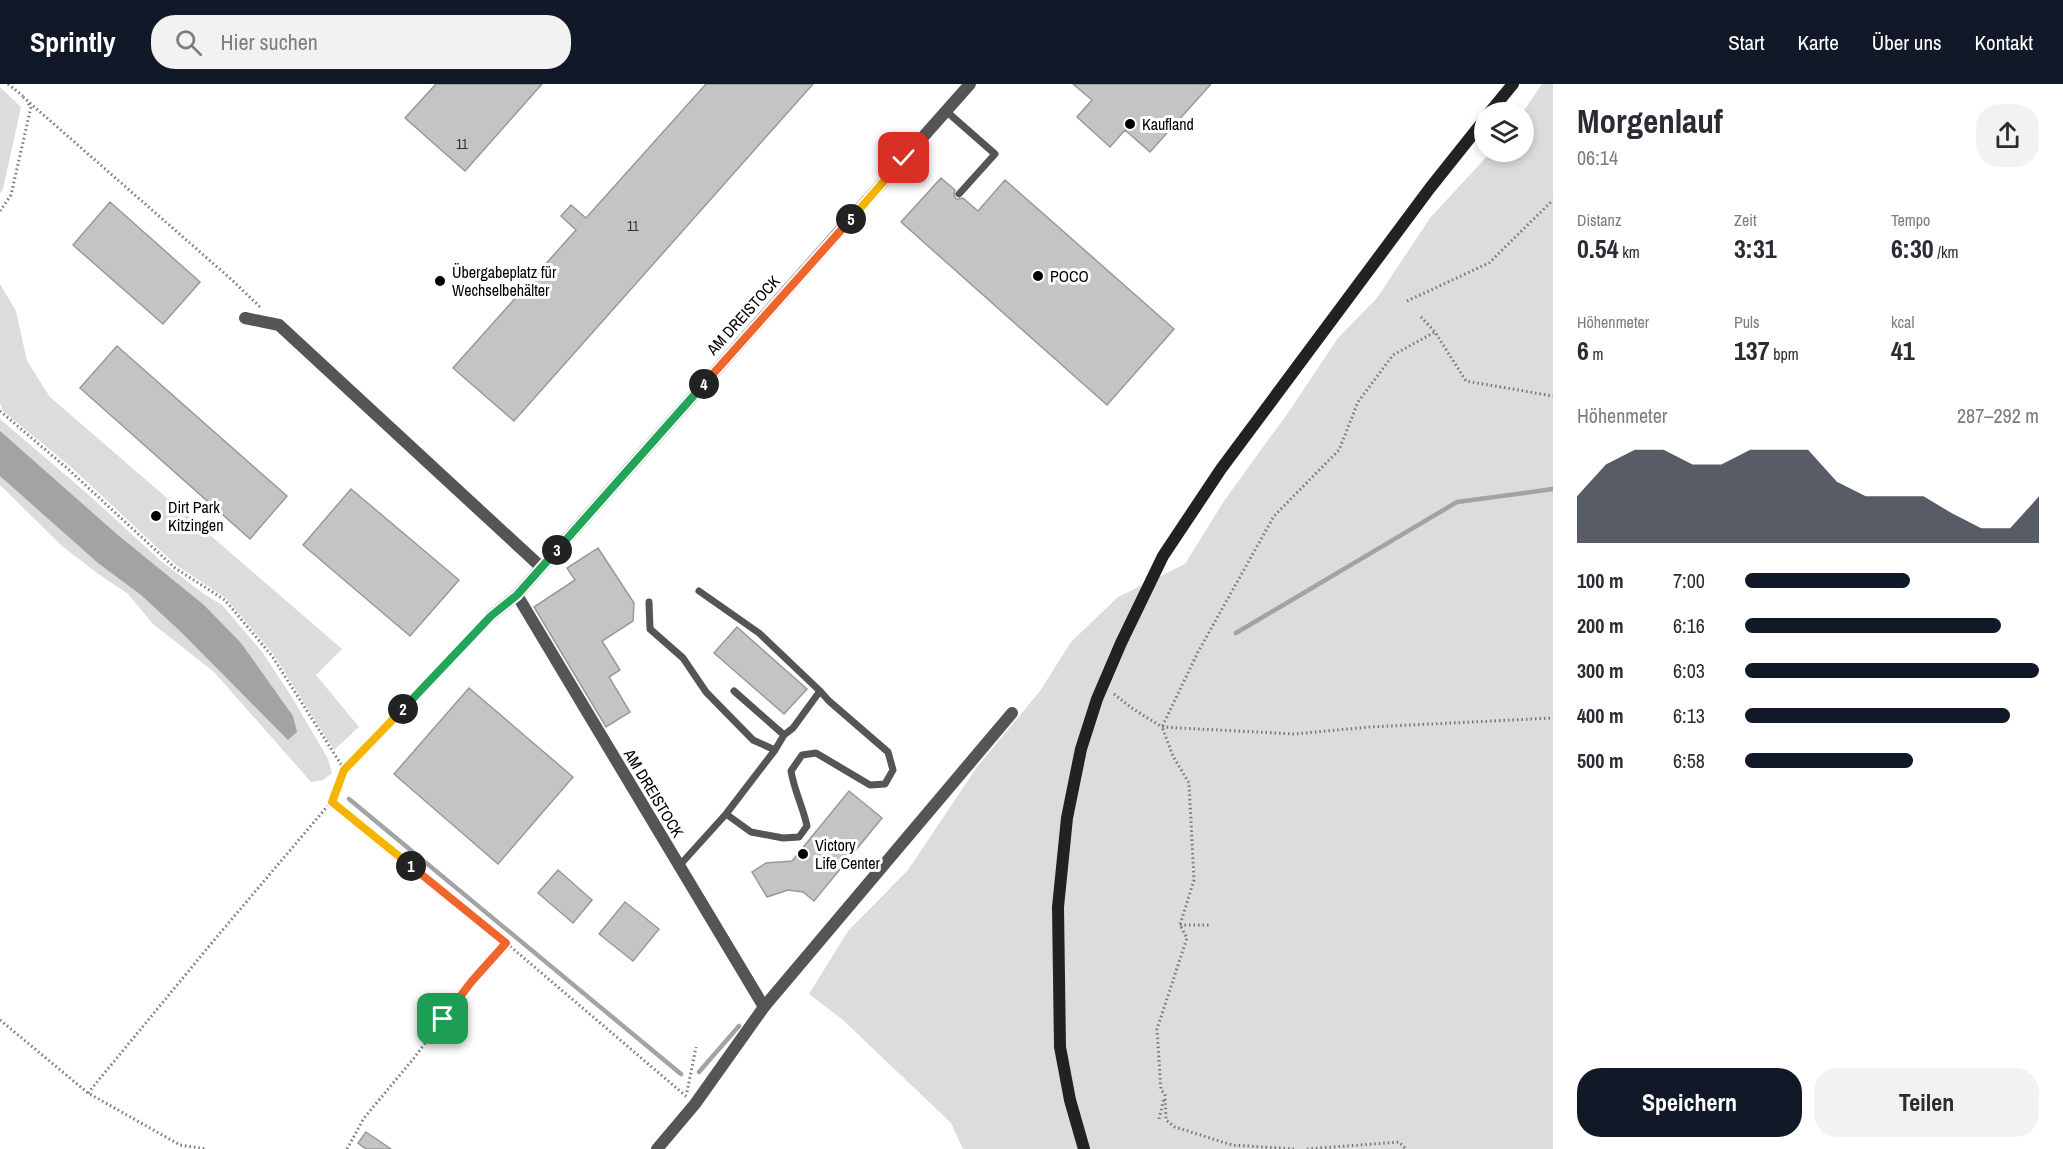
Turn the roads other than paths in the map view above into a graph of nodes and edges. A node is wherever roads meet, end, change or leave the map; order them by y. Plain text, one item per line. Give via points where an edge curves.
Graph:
1 (970, 84) edge
2 (1513, 84) edge
3 (1498, 102) edge
4 (946, 111) junction
5 (1474, 133) edge
6 (959, 194) dead end
7 (245, 318) dead end
8 (541, 567) junction
9 (699, 591) dead end
10 (517, 595) junction
11 (649, 602) dead end
12 (491, 616) road end
13 (734, 691) dead end
14 (820, 691) junction
15 (1012, 713) dead end
16 (784, 735) junction
17 (775, 750) junction
18 (726, 814) junction
19 (679, 866) junction
20 (764, 1007) junction
21 (657, 1149) edge
22 (1084, 1149) edge

1 - 4 street, AM DREISTOCK
2 - 3 main road
4 - 6 lane via 995,154
4 - 8 street, AM DREISTOCK
5 - 22 main road via 1221,469 1163,556 1103,686 1081,748 1067,818 1058,907 1060,1047
7 - 8 street via 279,325
8 - 10 street, AM DREISTOCK
9 - 14 lane via 759,633
10 - 12 street
10 - 19 street, AM DREISTOCK
11 - 17 lane via 650,629 683,658 706,692 753,740
13 - 16 lane
14 - 16 lane
14 - 18 lane via 888,752 892,770 885,784 870,784 816,753 802,755 791,771 807,826 799,837 751,832
15 - 20 street
16 - 17 lane
17 - 18 lane
18 - 19 lane
19 - 20 street, AM DREISTOCK
20 - 21 street

